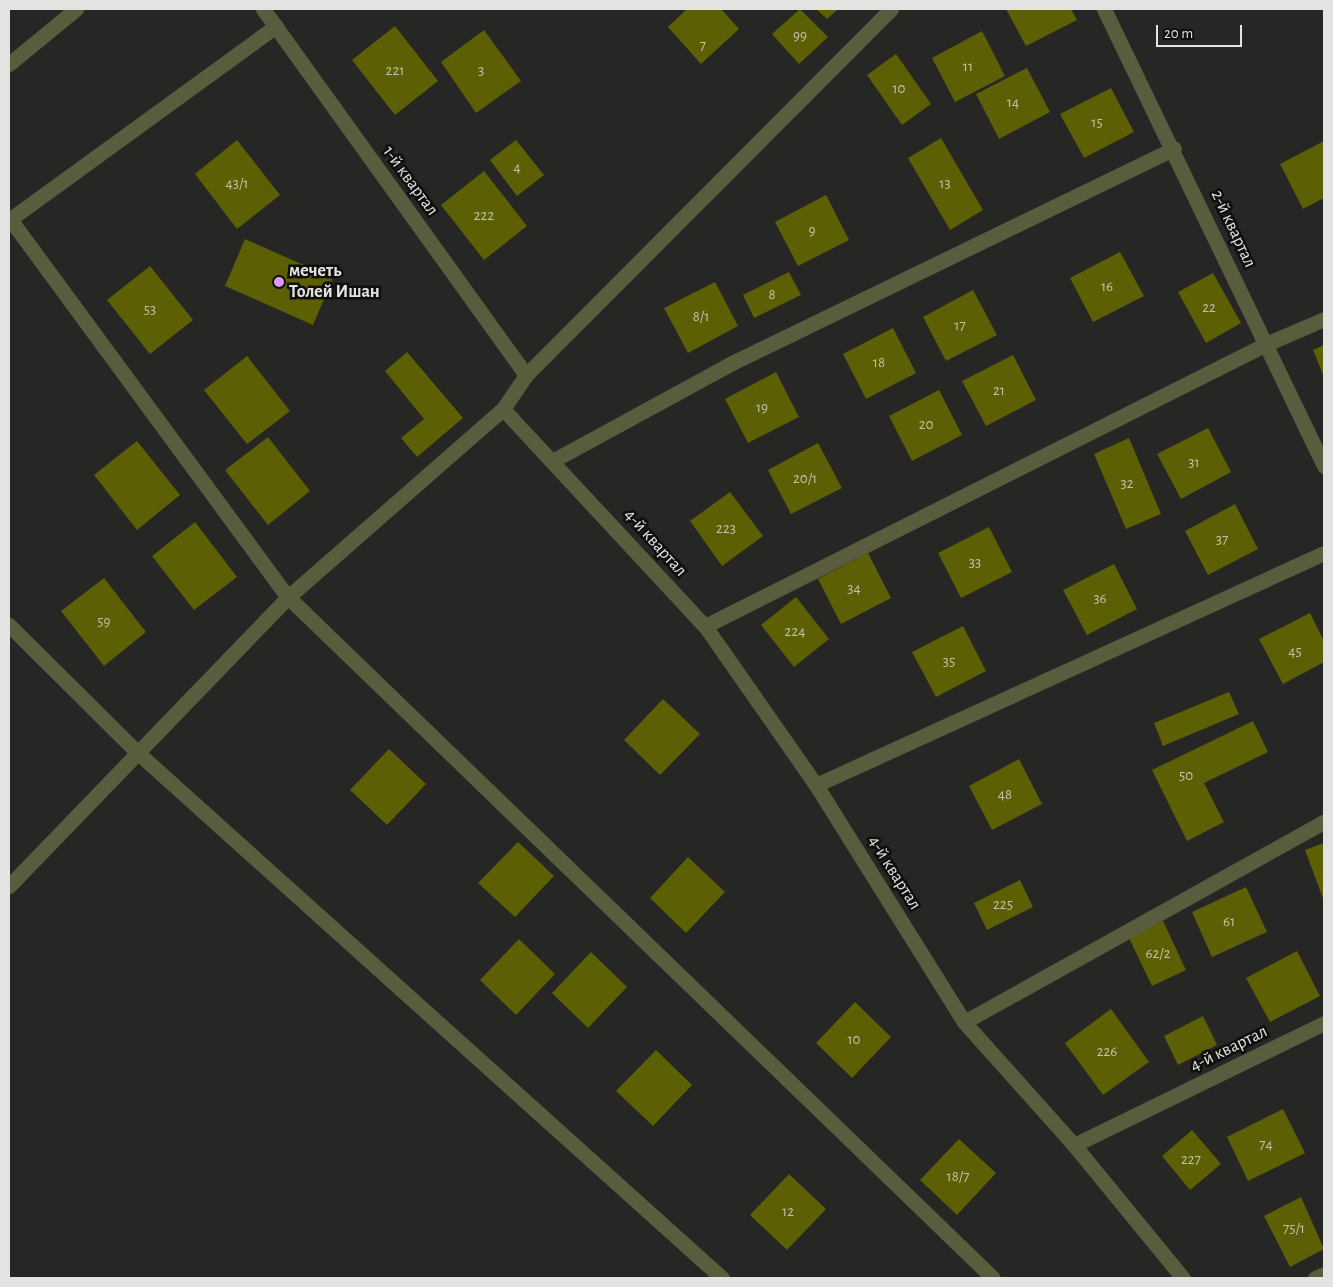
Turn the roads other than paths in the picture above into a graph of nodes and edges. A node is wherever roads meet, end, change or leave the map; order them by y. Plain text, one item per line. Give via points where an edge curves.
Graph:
1 (76, 9) edge
2 (263, 9) edge
3 (891, 9) edge
4 (1104, 9) edge
5 (276, 26) junction
6 (9, 64) edge
7 (1174, 148) junction
8 (9, 219) edge
9 (1324, 319) edge
10 (1266, 344) junction
11 (526, 375) junction
12 (503, 409) junction
13 (554, 460) junction
14 (1324, 466) edge
15 (1324, 553) edge
16 (288, 597) junction
17 (9, 625) edge
18 (705, 626) junction
19 (137, 752) junction
20 (816, 785) junction
21 (1324, 822) edge
22 (9, 886) edge
23 (964, 1022) junction
24 (1324, 1023) edge
25 (1074, 1145) junction
26 (1324, 1274) edge
27 (722, 1278) edge
28 (994, 1278) edge
29 (1183, 1278) edge
30 (1315, 1278) edge

1 - 6 street
2 - 5 street, 1-й квартал
3 - 11 street
4 - 7 street, 2-й квартал
5 - 8 street
5 - 11 street, 1-й квартал
7 - 10 street, 2-й квартал
7 - 13 street via 734,362
8 - 16 street
9 - 10 street
10 - 14 street, 2-й квартал
10 - 18 street
11 - 12 street
12 - 13 street, 4-й квартал
12 - 16 street
13 - 18 street, 4-й квартал
15 - 20 street
16 - 19 street
16 - 28 street
17 - 19 street
18 - 20 street, 4-й квартал
19 - 22 street
19 - 27 street
20 - 23 street, 4-й квартал
21 - 23 street
23 - 25 street, 4-й квартал
24 - 25 street, 4-й квартал
25 - 29 street
26 - 30 street

